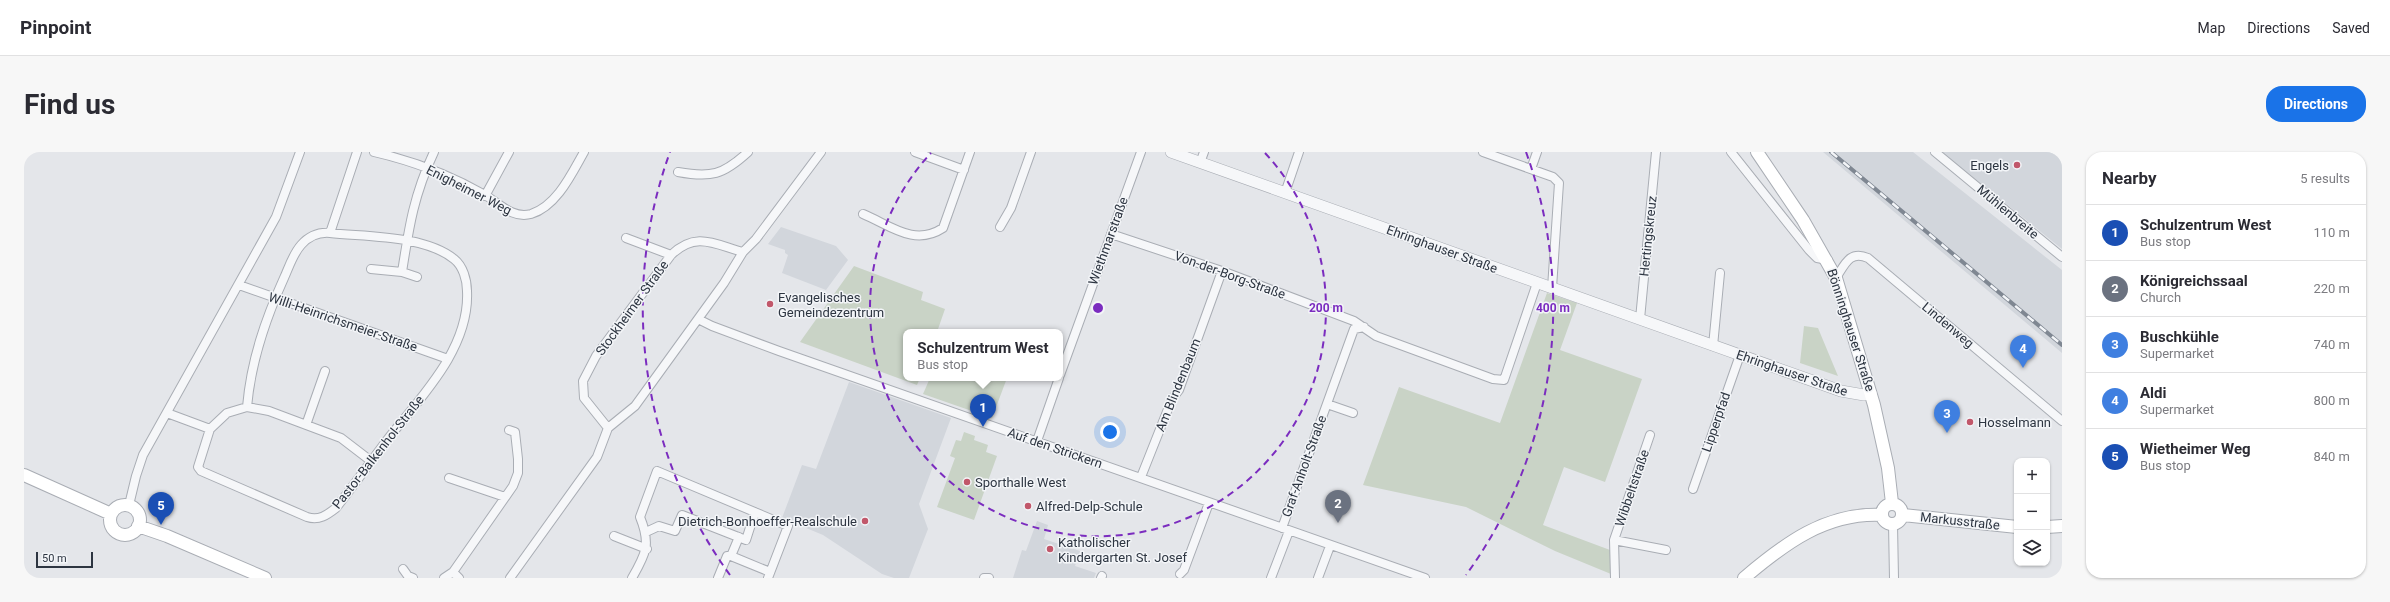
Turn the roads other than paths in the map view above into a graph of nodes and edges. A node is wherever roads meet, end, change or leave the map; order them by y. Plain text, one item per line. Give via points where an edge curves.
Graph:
1 (300, 152) edge
2 (358, 152) edge
3 (374, 152) edge
4 (434, 152) edge
5 (510, 152) edge
6 (584, 152) edge
7 (748, 152) edge
8 (821, 152) edge
9 (916, 152) edge
10 (970, 152) edge
11 (1031, 152) edge
12 (1141, 152) edge
13 (1171, 152) edge
14 (1204, 152) edge
15 (1299, 152) edge
16 (1483, 152) edge
17 (1536, 152) edge
18 (1656, 152) edge
19 (1731, 152) edge
20 (1757, 152) edge
21 (1935, 152) edge
22 (1200, 163) junction
23 (427, 167) junction
24 (1531, 169) junction
25 (964, 170) junction
26 (678, 172) dead end
27 (1285, 193) junction
28 (485, 196) junction
29 (863, 214) dead end
30 (1000, 227) dead end
31 (332, 229) junction
32 (1111, 234) junction
33 (626, 238) dead end
34 (407, 241) junction
35 (743, 252) junction
36 (671, 255) junction
37 (2062, 257) edge
38 (1828, 260) junction
39 (371, 269) dead end
40 (1222, 271) junction
41 (402, 272) junction
42 (1720, 273) dead end
43 (417, 277) dead end
44 (1836, 278) junction
45 (1537, 283) junction
46 (239, 285) junction
47 (1552, 288) junction
48 (275, 298) junction
49 (698, 319) junction
50 (1640, 319) junction
51 (1364, 327) junction
52 (1713, 346) junction
53 (1740, 356) junction
54 (448, 359) junction
55 (1063, 369) edge
56 (325, 371) dead end
57 (1059, 381) edge
58 (1871, 393) junction
59 (1327, 404) junction
60 (247, 407) junction
61 (167, 413) junction
62 (1353, 413) dead end
63 (2062, 420) edge
64 (306, 425) junction
65 (608, 428) junction
66 (210, 429) junction
67 (509, 430) dead end
68 (1650, 436) dead end
69 (1037, 441) junction
70 (371, 461) junction
71 (24, 475) edge
72 (1141, 477) junction
73 (449, 478) dead end
74 (1693, 489) dead end
75 (505, 497) junction
76 (1209, 503) junction
77 (1892, 504) junction
78 (129, 505) junction
79 (756, 512) junction
80 (111, 514) junction
81 (1882, 514) junction
82 (1902, 515) junction
83 (1893, 524) junction
84 (138, 526) junction
85 (2062, 526) edge
86 (2014, 527) edge
87 (2050, 527) edge
88 (1286, 529) junction
89 (646, 532) junction
90 (614, 536) dead end
91 (738, 537) junction
92 (1614, 540) junction
93 (1330, 546) junction
94 (647, 549) junction
95 (1666, 550) dead end
96 (731, 556) junction
97 (403, 568) dead end
98 (1180, 574) dead end
99 (456, 575) edge
100 (769, 575) edge
101 (265, 578) edge
102 (413, 578) edge
103 (444, 578) edge
104 (510, 578) edge
105 (632, 578) edge
106 (718, 578) edge
107 (985, 578) edge
108 (989, 578) edge
109 (1271, 578) edge
110 (1318, 578) edge
111 (1425, 578) edge
112 (1615, 578) edge
113 (1744, 578) edge
114 (1894, 578) edge

1 - 46 street via 276,217
2 - 31 street
3 - 23 street, Enigheimer Weg
4 - 23 street
5 - 28 street
6 - 28 street, Enigheimer Weg via 563,187 539,211 521,215 510,213
7 - 26 street via 731,167 715,174
8 - 35 street
9 - 25 street
10 - 25 street
11 - 30 street via 1011,208
12 - 32 street, Wiethmarstraße
13 - 22 street, Ehringhauser Straße
14 - 22 street
15 - 27 street
16 - 24 street
17 - 24 street
18 - 50 street, Hertingskreuz
19 - 38 street via 1809,250 1818,258
20 - 38 main road, Bönninghauser Straße
21 - 37 street, Mühlenbreite
22 - 27 street, Ehringhauser Straße
23 - 28 street, Enigheimer Weg
23 - 34 street via 419,187
24 - 47 street via 1553,177 1559,183
25 - 29 street via 943,228 933,234 922,236 906,233
27 - 45 street, Ehringhauser Straße
31 - 34 street, Pastor-Balkenhol-Straße
31 - 48 street, Pastor-Balkenhol-Straße via 316,234 300,246
32 - 40 street, Von-der-Borg-Straße
32 - 55 street, Wiethmarstraße
33 - 36 street
34 - 41 street
34 - 54 street, Pastor-Balkenhol-Straße via 446,253 456,260 467,281 468,302 464,323
35 - 36 street, Stockheimer Straße via 692,241 680,246
35 - 49 street
36 - 65 street, Stockheimer Straße via 596,356 583,381 584,398
38 - 44 main road, Bönninghauser Straße
39 - 41 street
40 - 51 street, Von-der-Borg-Straße
40 - 72 street, Am Blindenbaum via 1180,390 1172,399
41 - 43 street
42 - 52 street
44 - 58 main road, Bönninghauser Straße
44 - 63 street, Lindenweg via 1847,260 1854,255 1868,258
45 - 47 street, Ehringhauser Straße
45 - 51 street, Von-der-Borg-Straße via 1504,380 1493,379 1376,336
46 - 48 street, Willi-Heinrichsmeier-Straße
46 - 61 street
47 - 50 street, Ehringhauser Straße
48 - 54 street, Willi-Heinrichsmeier-Straße
48 - 60 street, Pastor-Balkenhol-Straße via 255,354
49 - 65 street via 635,406
49 - 69 street, Auf den Strickern via 779,351
50 - 52 street, Ehringhauser Straße
51 - 59 street, Graf-Anholt-Straße via 1354,330
52 - 53 street, Ehringhauser Straße
53 - 58 street, Ehringhauser Straße via 1841,391 1864,395
53 - 74 street, Lipperpfad
54 - 70 street, Pastor-Balkenhol-Straße
56 - 64 street
57 - 69 street, Wiethmarstraße
58 - 77 main road, Bönninghauser Straße via 1888,468
59 - 62 street, Graf-Anholt-Straße
59 - 88 street, Graf-Anholt-Straße
60 - 64 street via 269,411
60 - 66 street via 227,413
61 - 66 street
61 - 78 street via 144,455
64 - 70 street via 341,438
65 - 104 street via 597,458
66 - 70 street, Pastor-Balkenhol-Straße via 198,467 201,471 312,518 325,517 336,508
67 - 75 street via 516,432 518,474
68 - 92 street, Wibbeltstraße
69 - 72 street, Auf den Strickern
71 - 80 main road
72 - 76 street, Auf den Strickern
73 - 75 street
75 - 99 street
76 - 88 street, Auf den Strickern
76 - 98 street via 1184,570
77 - 81 main road via 1884,508
77 - 82 main road via 1901,508
78 - 80 main road via 118,506
78 - 84 main road via 138,514
79 - 89 street via 657,471 640,517
79 - 91 street via 746,540
79 - 100 street via 788,526
80 - 84 main road via 112,527 118,533 127,534
81 - 83 main road via 1885,520
81 - 113 main road via 1854,516 1824,524 1793,540
82 - 83 main road via 1899,521
82 - 86 main road, Markusstraße
83 - 114 street
84 - 101 main road
85 - 87 main road
88 - 93 street, Auf den Strickern
88 - 109 street, Graf-Anholt-Straße
89 - 91 street via 659,526 675,531 682,515
89 - 94 street
90 - 94 street
91 - 96 street
92 - 95 street, Wibbeltstraße
92 - 112 street, Wibbeltstraße
93 - 110 street
93 - 111 street, Auf den Strickern
94 - 105 street
96 - 100 street
96 - 106 street via 727,556
97 - 102 street via 408,576
99 - 103 street
107 - 108 street

